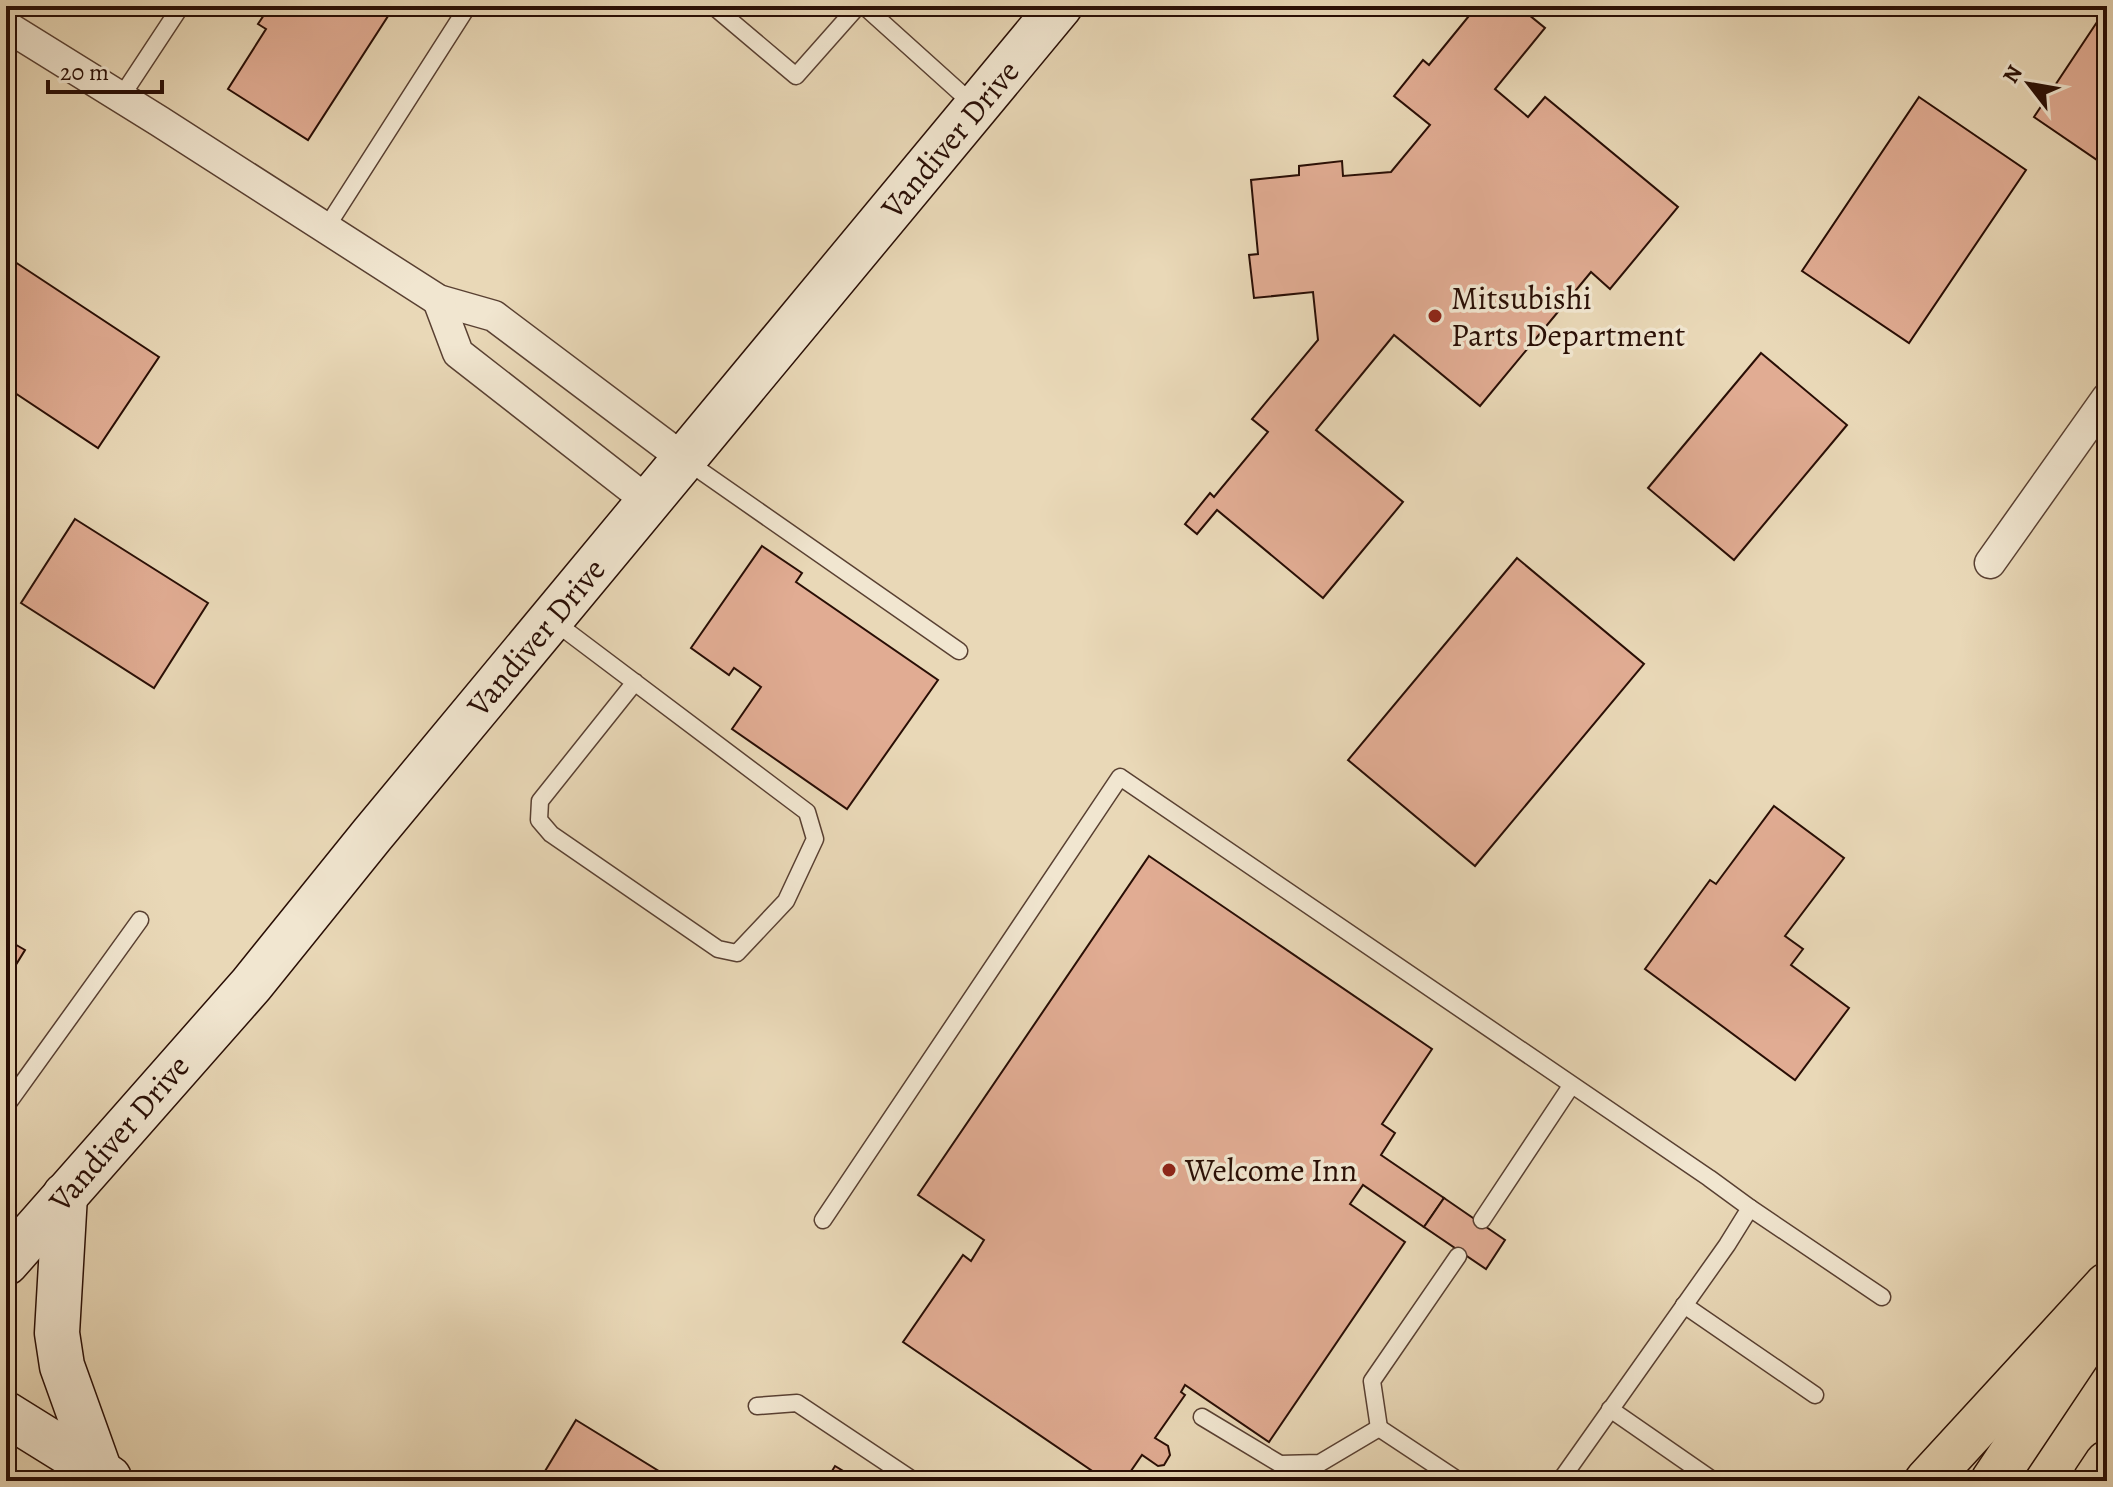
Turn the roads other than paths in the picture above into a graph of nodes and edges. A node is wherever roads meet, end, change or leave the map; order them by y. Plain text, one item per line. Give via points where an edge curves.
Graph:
1 (181, 6) edge
2 (468, 6) edge
3 (713, 6) edge
4 (858, 6) edge
5 (864, 6) edge
6 (1060, 6) edge
7 (6, 26) edge
8 (121, 97) junction
9 (976, 107) junction
10 (326, 228) junction
11 (438, 300) junction
12 (2107, 398) edge
13 (684, 459) junction
14 (649, 502) junction
15 (1990, 563) dead end
16 (551, 619) junction
17 (959, 651) dead end
18 (635, 682) junction
19 (140, 920) dead end
20 (1571, 1086) junction
21 (6, 1106) edge
22 (65, 1195) junction
23 (1750, 1208) junction
24 (823, 1220) dead end
25 (1482, 1220) dead end
26 (1458, 1256) dead end
27 (6, 1263) edge
28 (2107, 1285) edge
29 (1882, 1297) dead end
30 (1684, 1305) junction
31 (2107, 1311) edge
32 (1815, 1395) dead end
33 (757, 1406) dead end
34 (1610, 1409) junction
35 (1202, 1417) dead end
36 (13, 1424) edge
37 (1379, 1428) junction
38 (2107, 1463) edge
39 (107, 1477) edge
40 (914, 1481) edge
41 (1459, 1481) edge
42 (1560, 1481) edge
43 (1714, 1481) edge
44 (1927, 1481) edge
45 (1993, 1481) edge
46 (2095, 1481) edge

1 - 8 lane
2 - 10 lane
3 - 4 lane via 796,76
5 - 9 lane
6 - 9 main road, Vandiver Drive
7 - 8 street
8 - 10 street
9 - 13 main road, Vandiver Drive
10 - 11 street
11 - 13 street via 494,316
11 - 14 street via 458,353
12 - 15 street
13 - 14 main road, Vandiver Drive
13 - 17 lane
14 - 16 main road, Vandiver Drive
16 - 18 lane
16 - 22 main road, Vandiver Drive via 251,985
18 - 18 lane via 807,812 815,839 786,901 737,953 718,949 551,834 539,820 540,801
19 - 21 lane
20 - 23 lane
20 - 24 lane via 1120,777
20 - 25 lane
22 - 27 main road, Vandiver Drive
22 - 39 main road via 57,1333 62,1366
23 - 29 lane
23 - 30 lane
26 - 37 lane via 1372,1381
28 - 44 highway
30 - 32 lane
30 - 34 lane
31 - 45 highway
33 - 40 lane via 797,1403
34 - 42 lane
34 - 43 lane
35 - 37 lane via 1280,1464 1320,1463
36 - 39 main road
37 - 41 lane
38 - 46 highway

